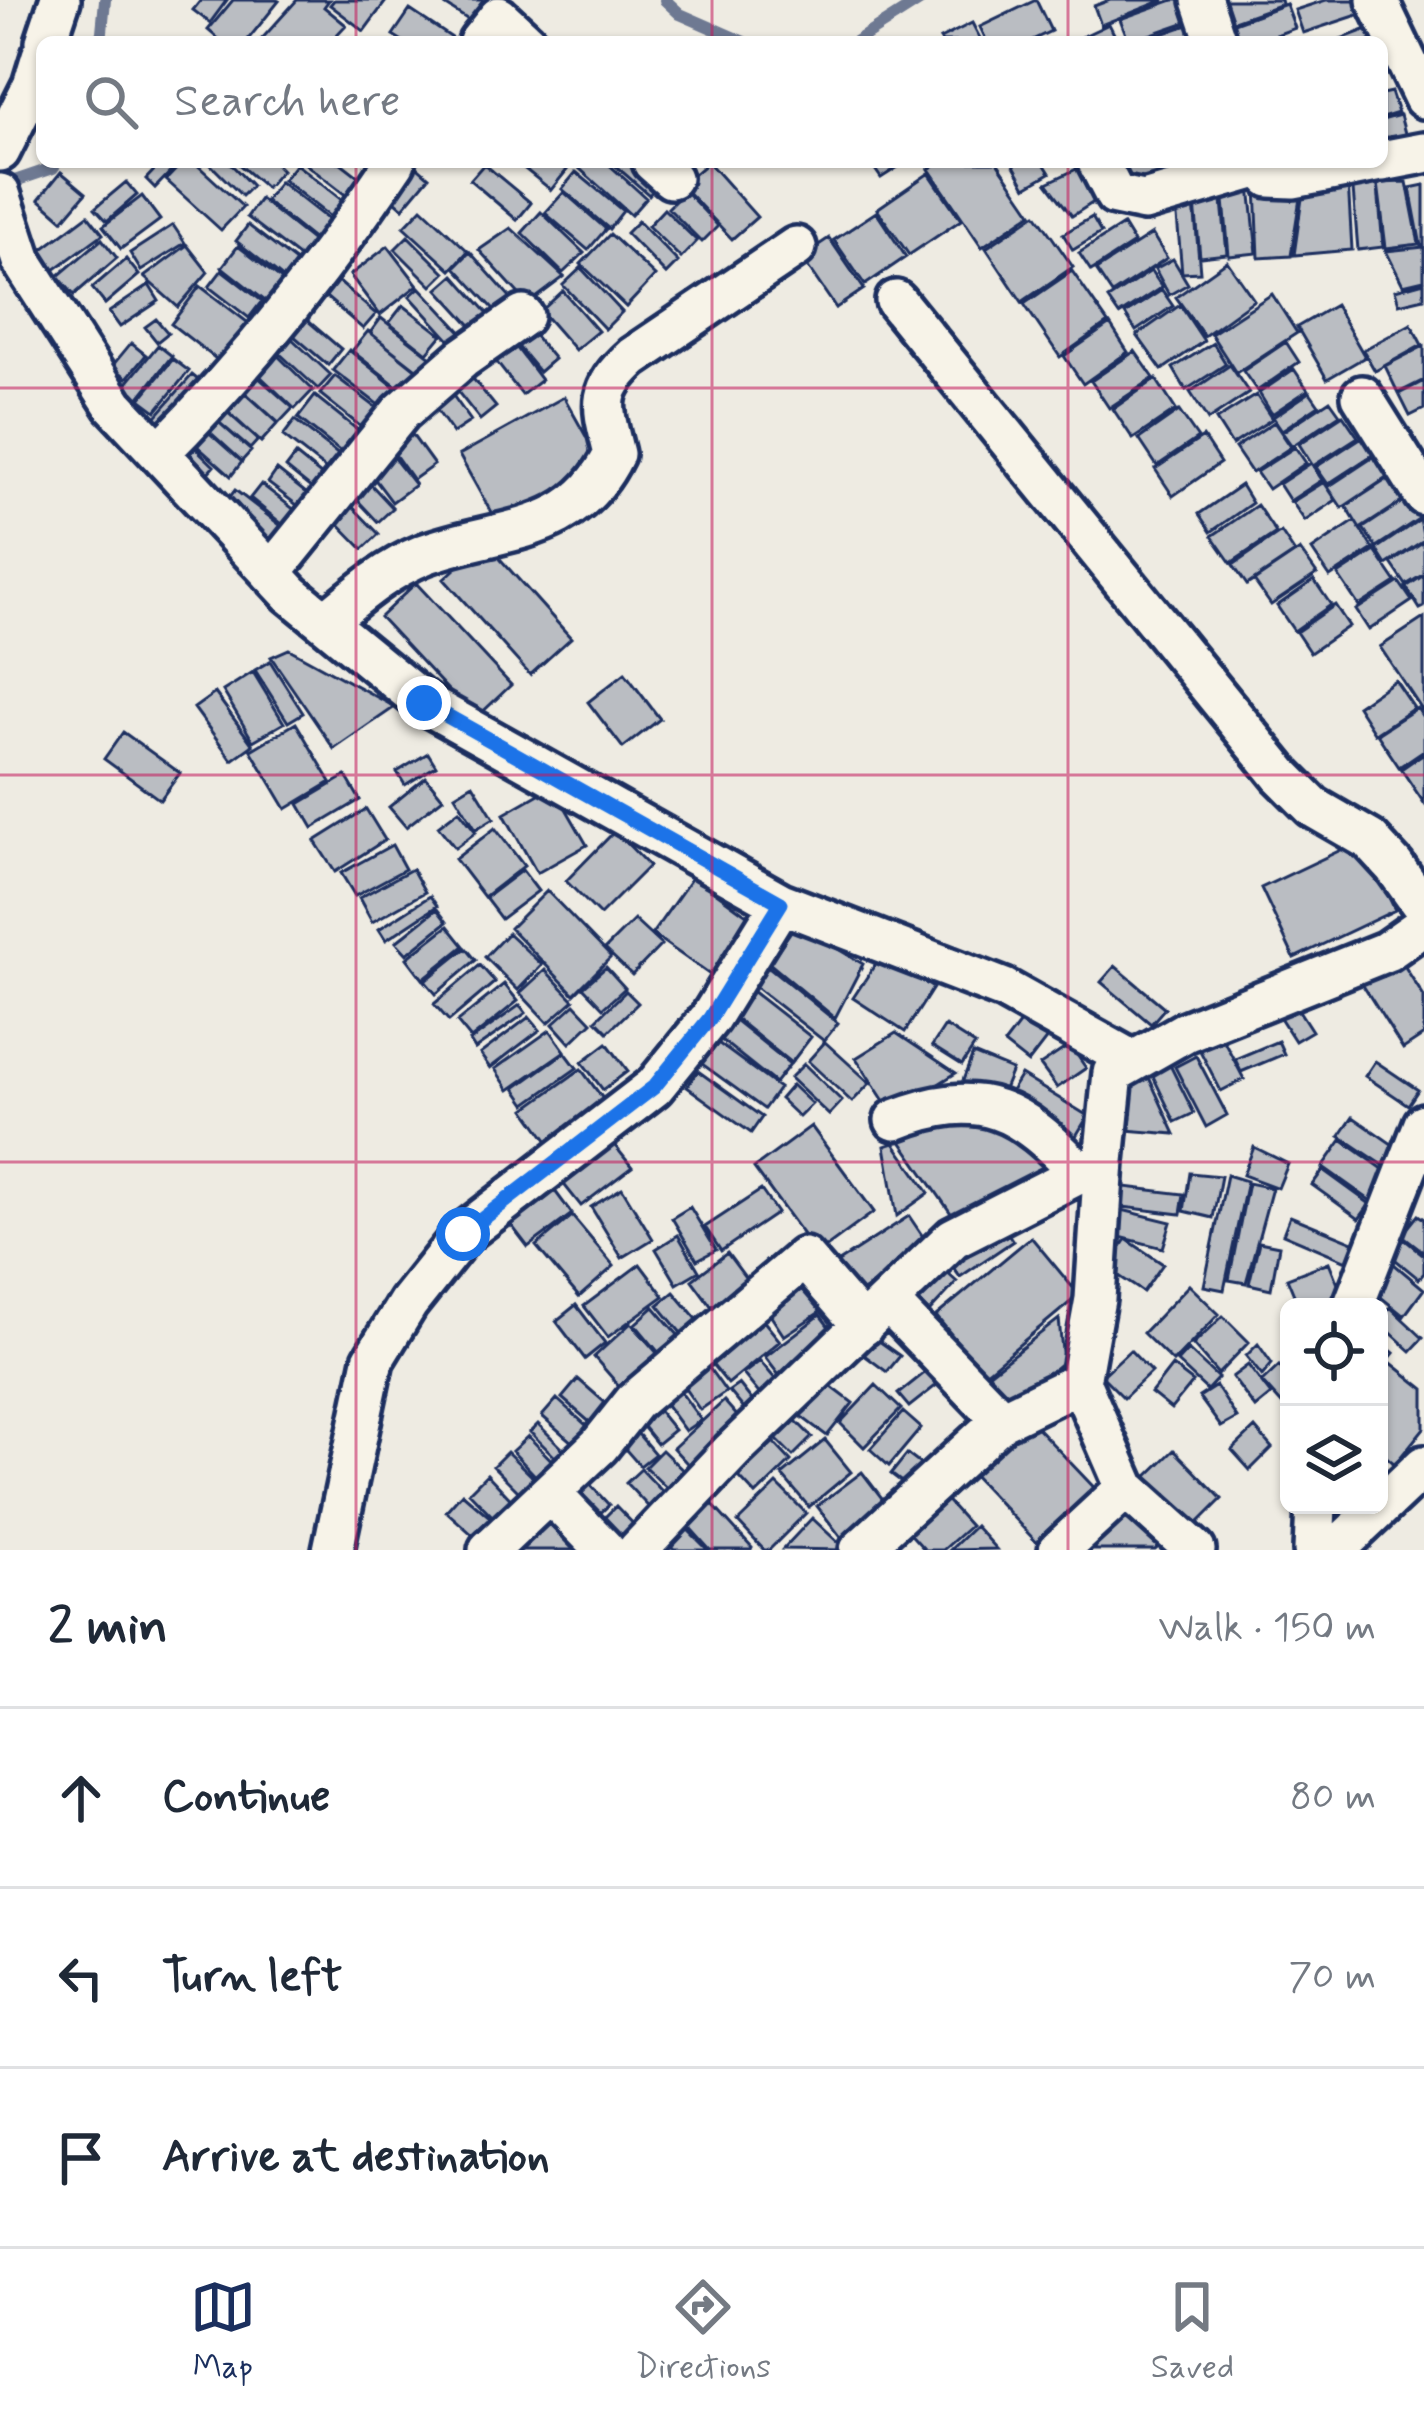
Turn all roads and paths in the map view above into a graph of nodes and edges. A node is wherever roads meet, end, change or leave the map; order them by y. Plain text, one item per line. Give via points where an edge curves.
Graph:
1 (60, 0) edge
2 (1202, 0) edge
3 (1391, 5) edge
4 (48, 36) edge
5 (484, 36) edge
6 (520, 36) edge
7 (1214, 36) edge
8 (36, 75) edge
9 (1424, 98) edge
10 (0, 151) edge
11 (1424, 153) edge
12 (1388, 159) edge
13 (391, 168) edge
14 (1101, 168) edge
15 (1249, 168) edge
16 (1262, 168) edge
17 (1344, 168) edge
18 (1, 196) edge
19 (796, 247) dead end
20 (896, 302) dead end
21 (523, 316) dead end
22 (1362, 396) dead end
23 (159, 453) junction
24 (1424, 495) edge
25 (272, 573) junction
26 (325, 622) junction
27 (781, 903) junction
28 (1424, 908) edge
29 (1424, 925) edge
30 (1133, 1061) junction
31 (895, 1120) dead end
32 (1424, 1124) edge
33 (1092, 1167) junction
34 (1356, 1298) edge
35 (875, 1314) junction
36 (1080, 1382) junction
37 (1001, 1420) junction
38 (1424, 1466) edge
39 (1126, 1488) junction
40 (551, 1494) junction
41 (1316, 1514) edge
42 (333, 1550) edge
43 (489, 1550) edge
44 (605, 1550) edge
45 (638, 1550) edge
46 (860, 1550) edge
47 (1059, 1550) edge
48 (1195, 1550) edge
49 (1314, 1550) edge
50 (1335, 1550) edge

1 - 4 street
2 - 7 street
3 - 9 street
5 - 6 street via 499,17
8 - 10 street
11 - 12 street
13 - 23 street via 235,377
14 - 15 street via 1115,195 1144,201
16 - 17 street via 1270,177 1293,178
18 - 23 street via 22,261 114,405
19 - 26 street via 612,376 602,402 614,454 599,484 564,512 424,555 377,579
20 - 28 street via 1281,775 1313,807 1370,840
21 - 25 street via 401,412
22 - 24 street
23 - 25 street
25 - 26 street
26 - 27 street via 424,703
27 - 30 street via 1004,989
27 - 42 street via 710,1018 654,1087 463,1234 408,1303 373,1360
29 - 30 street via 1387,951
30 - 33 street via 1113,1073
31 - 33 street via 932,1106 993,1107
32 - 34 street
33 - 35 street via 953,1238
33 - 36 street via 1095,1299
35 - 37 street
35 - 40 street via 804,1258 634,1402
35 - 45 street
36 - 37 street
36 - 39 street
37 - 46 street
38 - 50 street
39 - 47 street
39 - 48 street
40 - 43 street
40 - 44 street
41 - 49 street

